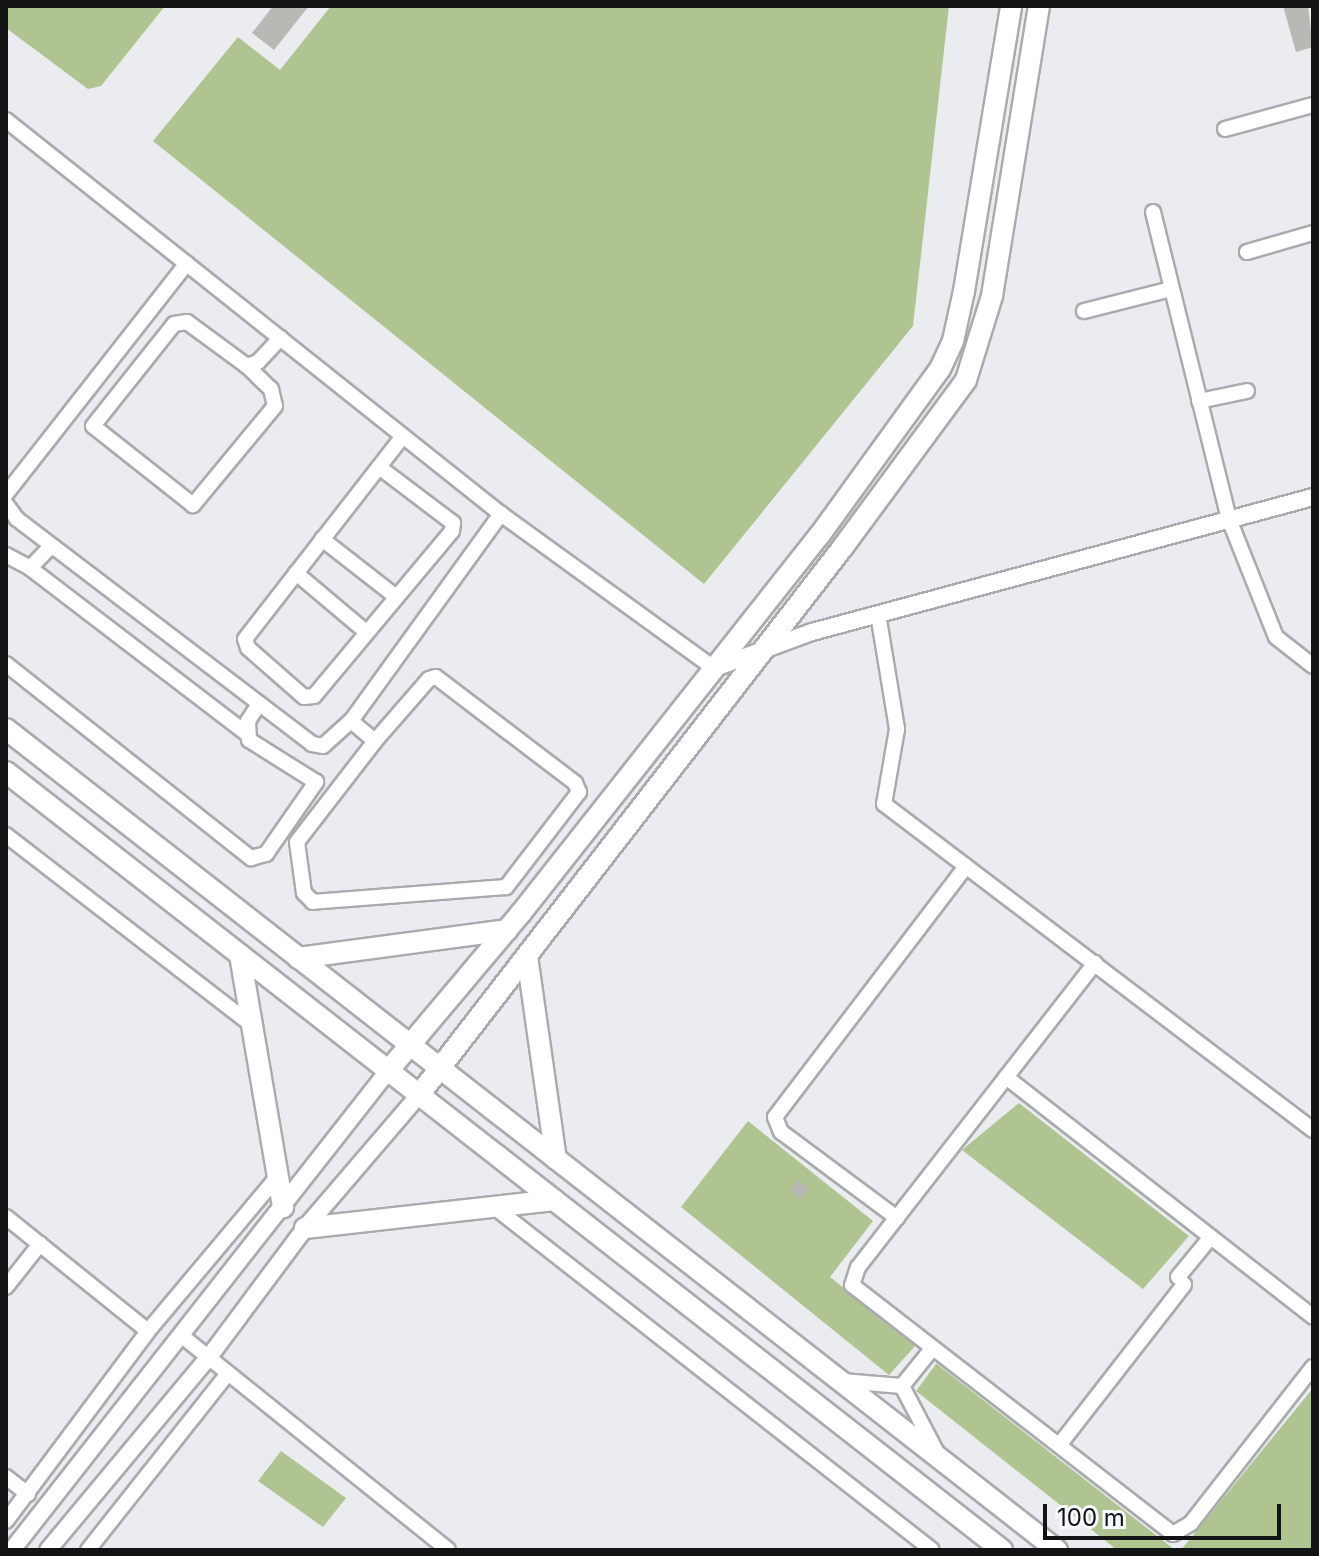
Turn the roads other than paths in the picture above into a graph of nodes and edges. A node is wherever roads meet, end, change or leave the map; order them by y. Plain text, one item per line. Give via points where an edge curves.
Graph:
1 (1011, 6) edge
2 (1039, 6) edge
3 (1313, 105) edge
4 (6, 120) edge
5 (1225, 129) dead end
6 (1153, 212) dead end
7 (1313, 233) edge
8 (1247, 252) dead end
9 (187, 263) junction
10 (1171, 289) junction
11 (1084, 311) dead end
12 (280, 338) junction
13 (247, 366) junction
14 (1247, 391) dead end
15 (1199, 401) junction
16 (403, 436) junction
17 (379, 467) junction
18 (6, 494) edge
19 (1313, 497) edge
20 (6, 504) edge
21 (501, 514) junction
22 (1229, 519) junction
23 (322, 539) junction
24 (51, 546) junction
25 (6, 555) edge
26 (30, 568) junction
27 (296, 573) junction
28 (395, 596) junction
29 (878, 614) junction
30 (366, 632) junction
31 (764, 646) junction
32 (6, 664) edge
33 (1313, 666) edge
34 (714, 668) junction
35 (259, 704) junction
36 (351, 721) junction
37 (6, 729) edge
38 (247, 734) junction
39 (375, 741) junction
40 (6, 772) edge
41 (6, 835) edge
42 (966, 866) junction
43 (507, 930) junction
44 (240, 955) junction
45 (527, 956) junction
46 (298, 958) junction
47 (1095, 963) junction
48 (252, 1025) junction
49 (411, 1045) junction
50 (440, 1068) junction
51 (388, 1071) junction
52 (1006, 1077) junction
53 (419, 1095) junction
54 (1313, 1130) edge
55 (556, 1159) junction
56 (277, 1177) junction
57 (554, 1200) junction
58 (283, 1207) junction
59 (498, 1210) junction
60 (6, 1217) edge
61 (897, 1218) junction
62 (305, 1228) junction
63 (1210, 1238) junction
64 (40, 1244) junction
65 (6, 1287) edge
66 (1313, 1317) edge
67 (148, 1331) junction
68 (182, 1336) junction
69 (932, 1349) junction
70 (209, 1357) junction
71 (1313, 1367) edge
72 (226, 1376) junction
73 (841, 1381) junction
74 (902, 1386) junction
75 (1060, 1444) junction
76 (939, 1458) junction
77 (6, 1477) edge
78 (28, 1494) junction
79 (6, 1521) edge
80 (12, 1550) edge
81 (48, 1550) edge
82 (88, 1550) edge
83 (448, 1550) edge
84 (932, 1550) edge
85 (1002, 1550) edge
86 (1057, 1550) edge

1 - 34 main road via 953,341 926,391
2 - 31 main road via 992,296 966,380
3 - 5 street
4 - 9 street
6 - 10 street
7 - 8 street
9 - 12 street
9 - 18 street
10 - 11 street
10 - 15 street
12 - 13 street via 258,362
12 - 16 street
13 - 13 street via 187,322 174,324 93,426 187,504 200,502 275,406 271,389
14 - 15 street
15 - 22 street
16 - 17 street
16 - 21 street
17 - 23 street
17 - 28 street via 453,523 452,531
19 - 22 street
20 - 24 street
21 - 34 street
21 - 36 street
22 - 29 street
22 - 33 street via 1276,637
23 - 27 street
23 - 28 street
24 - 26 street
24 - 35 street
25 - 26 street
26 - 38 street
27 - 30 street
27 - 30 street via 245,639 248,648 304,697 314,696
28 - 30 street
29 - 31 street
29 - 42 street via 897,729 884,804
31 - 34 street
31 - 45 main road
32 - 38 street via 251,858 266,854 316,782
34 - 43 main road
35 - 36 street via 312,744 323,746
35 - 38 street
36 - 39 street
37 - 46 main road
39 - 39 street via 436,677 575,783 579,792 506,887 313,902 304,893 297,842
40 - 44 main road
41 - 48 street
42 - 47 street
42 - 61 street via 775,1117 781,1132
43 - 46 main road
43 - 49 main road
44 - 48 main road
44 - 51 main road
45 - 50 main road
45 - 55 main road
46 - 49 main road
47 - 52 street
47 - 54 street
48 - 56 main road
49 - 50 main road
49 - 51 main road
50 - 53 main road
50 - 55 main road
51 - 53 main road
51 - 58 street
52 - 61 street
52 - 63 street
53 - 57 main road
53 - 62 street
55 - 73 main road
56 - 58 main road
56 - 67 street
57 - 59 main road
57 - 85 main road
58 - 68 street
59 - 62 main road
59 - 84 street
60 - 64 street
61 - 69 street via 858,1267 852,1285
62 - 70 street
63 - 66 street
63 - 75 street
64 - 65 street
64 - 67 street
67 - 78 street
68 - 70 street
68 - 80 street
69 - 74 street
69 - 75 street
70 - 72 street
70 - 81 street
71 - 75 street via 1182,1531 1166,1530
72 - 82 street
72 - 83 street
73 - 74 street
73 - 76 main road
74 - 76 street
76 - 86 main road
77 - 78 street
78 - 79 street

